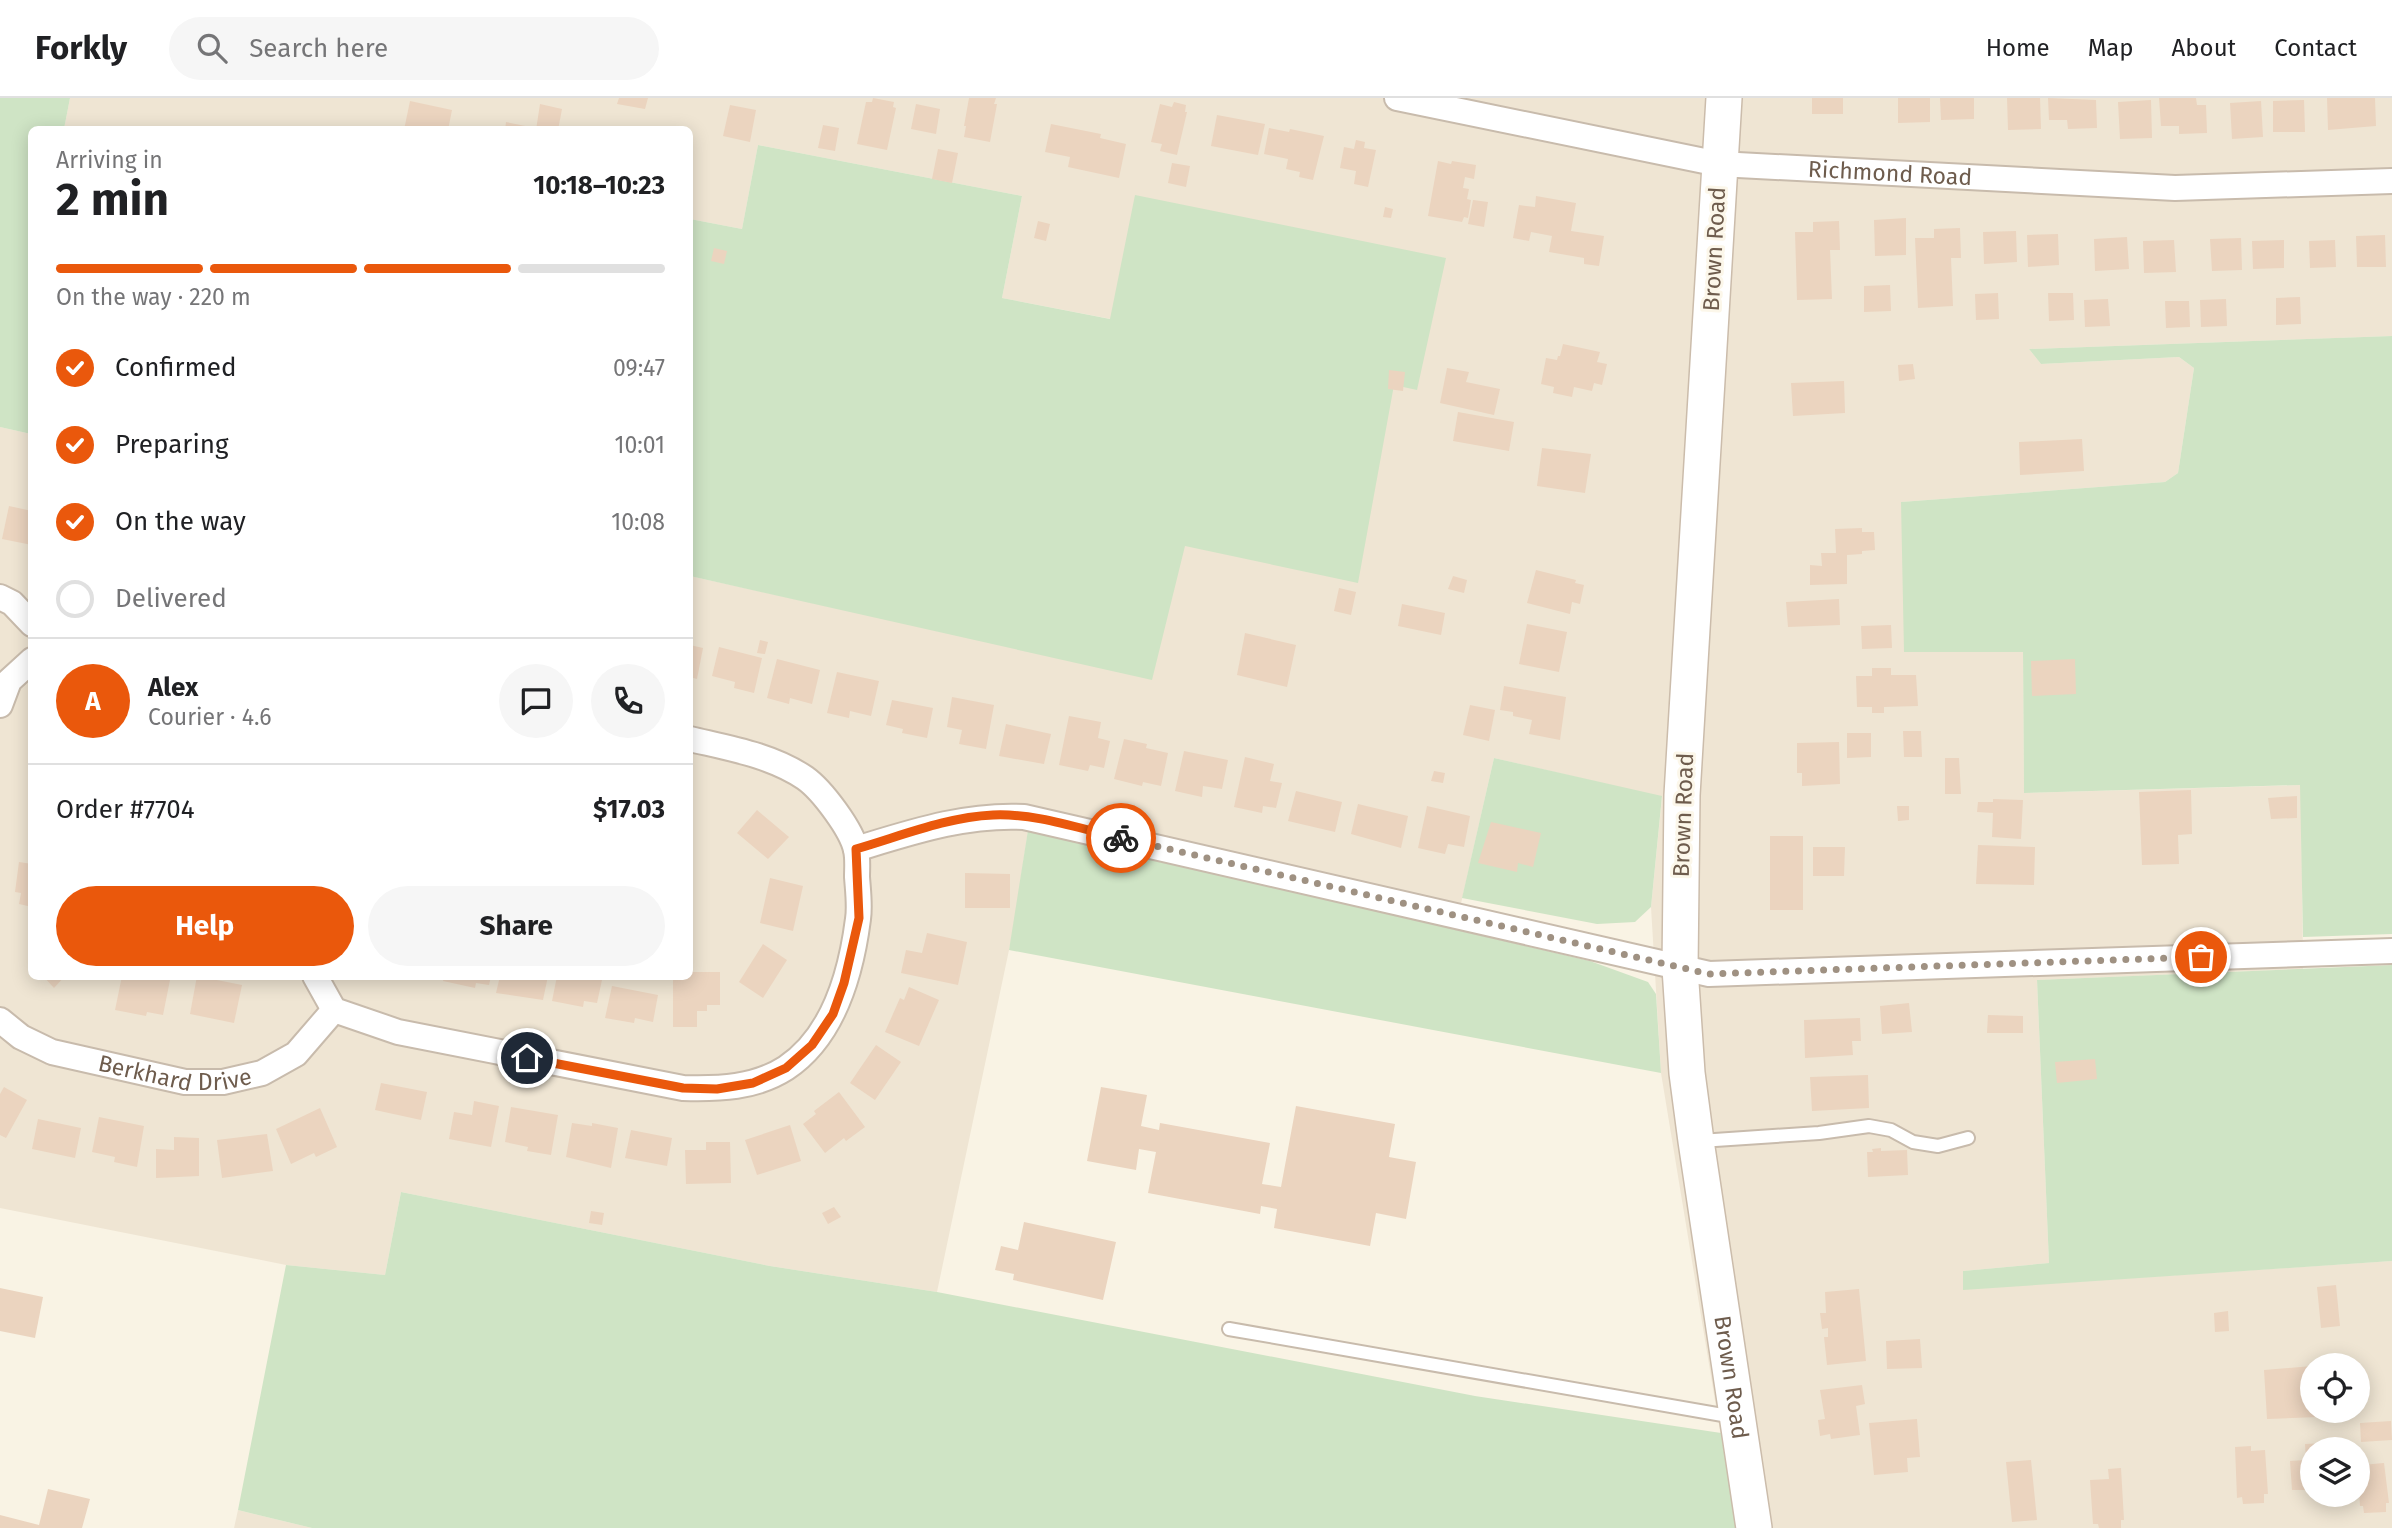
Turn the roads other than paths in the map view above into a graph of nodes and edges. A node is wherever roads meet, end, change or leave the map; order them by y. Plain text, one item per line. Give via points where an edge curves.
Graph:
1 (1396, 98) edge
2 (1724, 98) edge
3 (1719, 164) junction
4 (2392, 181) edge
5 (0, 597) edge
6 (28, 620) edge
7 (28, 664) edge
8 (0, 705) edge
9 (693, 740) edge
10 (856, 849) junction
11 (2392, 951) edge
12 (1680, 968) junction
13 (317, 980) edge
14 (334, 1010) junction
15 (0, 1020) edge
16 (1968, 1138) dead end
17 (1696, 1141) junction
18 (1229, 1329) dead end
19 (1738, 1417) junction
20 (1754, 1528) edge

1 - 3 street, Richmond Road
2 - 3 main road, Brown Road
3 - 4 street, Richmond Road via 2175,188
3 - 12 main road, Brown Road via 1682,795
5 - 6 street
7 - 8 street via 9,681
9 - 10 street via 755,754 805,778 835,808
10 - 12 street via 968,818 1024,817
10 - 14 street via 859,918 833,1014 812,1045 786,1068 753,1083 683,1088 398,1032
11 - 12 street via 1709,974
12 - 17 main road, Brown Road
13 - 14 street
14 - 15 street, Berkhard Drive via 296,1054 262,1073 223,1082 185,1082 52,1052
16 - 17 lane via 1938,1146 1869,1126
17 - 19 main road, Brown Road
18 - 19 lane
19 - 20 main road, Brown Road

